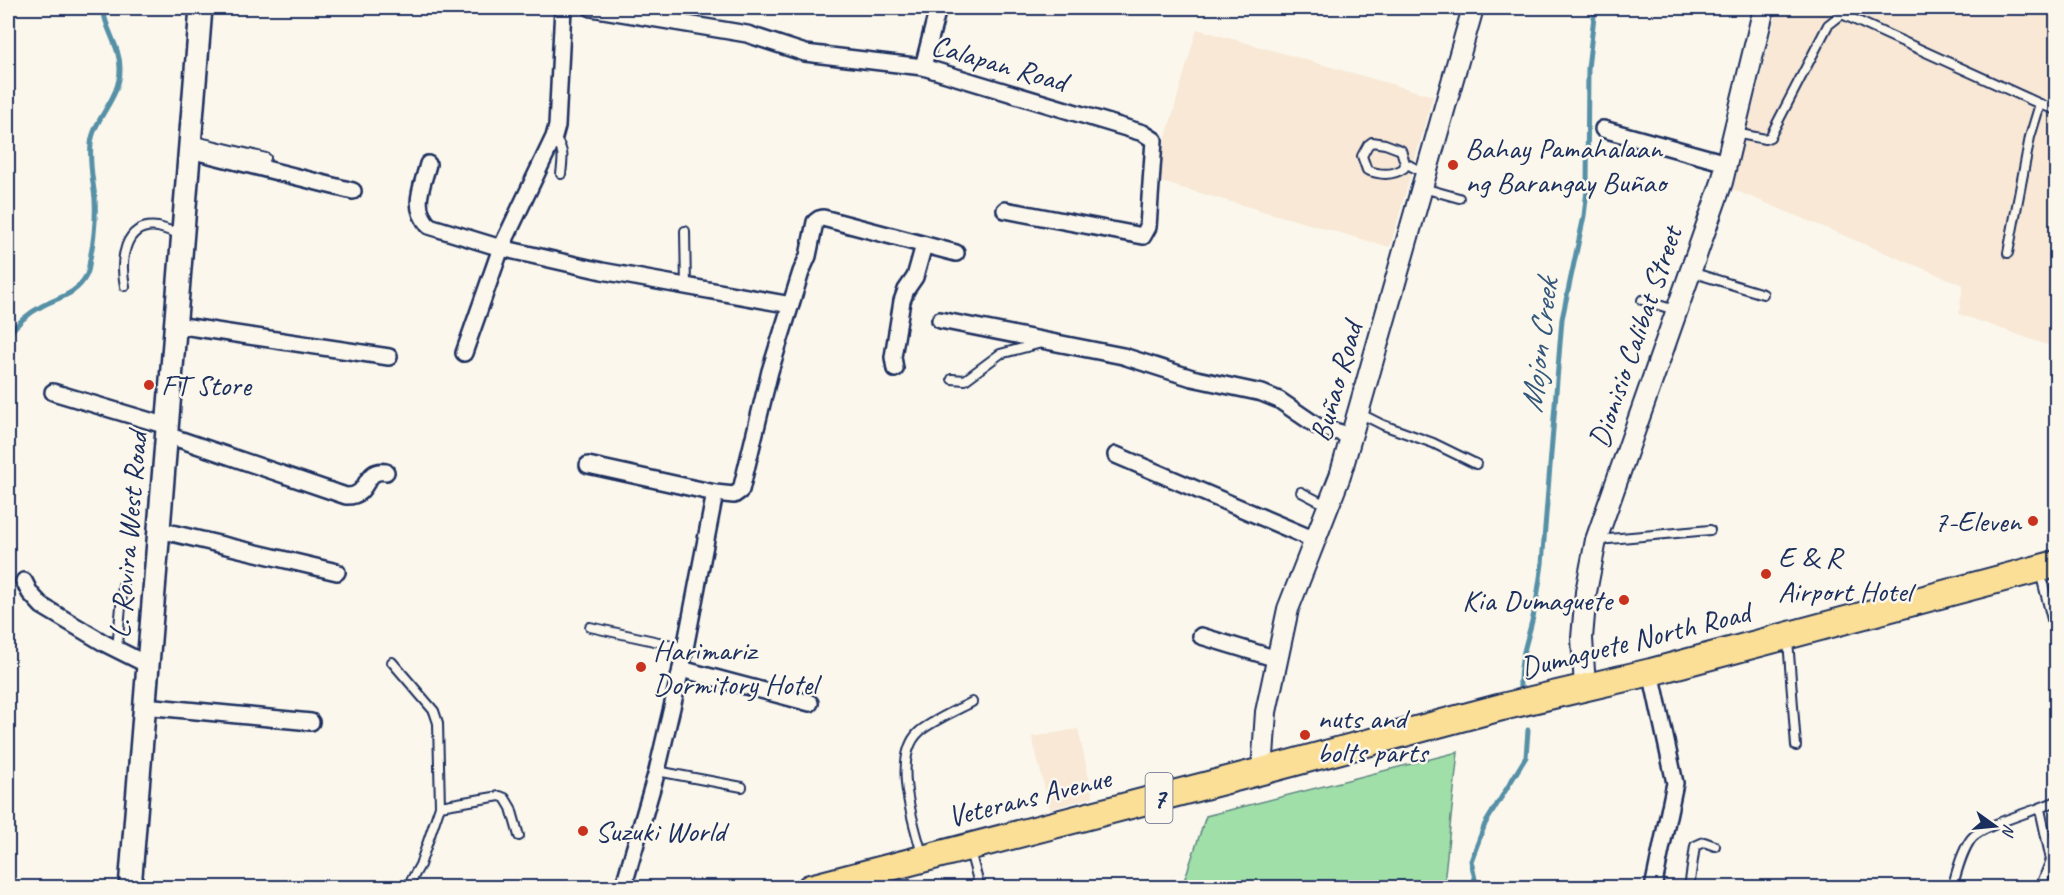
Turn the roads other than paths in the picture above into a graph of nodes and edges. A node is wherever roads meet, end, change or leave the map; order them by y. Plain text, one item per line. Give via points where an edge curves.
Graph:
1 (201, 8) edge
2 (563, 8) edge
3 (591, 8) edge
4 (938, 8) edge
5 (1473, 8) edge
6 (1764, 8) edge
7 (923, 68) junction
8 (2040, 104) junction
9 (2056, 110) edge
10 (1603, 129) dead end
11 (1734, 133) junction
12 (554, 137) junction
13 (190, 145) junction
14 (266, 158) dead end
15 (1405, 163) junction
16 (1726, 163) junction
17 (428, 164) dead end
18 (561, 174) dead end
19 (1423, 181) junction
20 (353, 191) dead end
21 (1459, 198) dead end
22 (1005, 210) dead end
23 (685, 231) dead end
24 (183, 235) junction
25 (924, 245) junction
26 (501, 248) junction
27 (2008, 253) dead end
28 (956, 254) dead end
29 (1690, 271) junction
30 (125, 286) dead end
31 (686, 286) junction
32 (1762, 294) dead end
33 (1642, 300) dead end
34 (791, 305) junction
35 (1676, 310) junction
36 (940, 320) dead end
37 (176, 325) junction
38 (1048, 342) junction
39 (464, 353) dead end
40 (389, 357) dead end
41 (895, 369) dead end
42 (952, 379) dead end
43 (53, 392) dead end
44 (1358, 412) junction
45 (167, 431) junction
46 (1352, 436) junction
47 (1116, 455) dead end
48 (1476, 464) dead end
49 (588, 465) dead end
50 (386, 472) dead end
51 (1301, 492) dead end
52 (716, 493) junction
53 (1328, 506) junction
54 (159, 530) junction
55 (1710, 530) dead end
56 (1315, 540) junction
57 (1596, 540) junction
58 (2048, 566) edge
59 (337, 572) dead end
60 (24, 581) dead end
61 (123, 585) dead end
62 (590, 627) dead end
63 (1788, 635) junction
64 (2056, 635) edge
65 (1201, 636) dead end
66 (686, 648) junction
67 (117, 650) junction
68 (1277, 659) junction
69 (392, 662) dead end
70 (148, 664) junction
71 (681, 669) junction
72 (1651, 672) junction
73 (1585, 688) junction
74 (972, 702) dead end
75 (810, 704) dead end
76 (144, 706) junction
77 (1508, 706) joint
78 (311, 722) dead end
79 (1796, 746) dead end
80 (657, 771) junction
81 (1262, 771) junction
82 (742, 787) dead end
83 (2056, 801) edge
84 (440, 806) junction
85 (2040, 809) junction
86 (519, 836) dead end
87 (1715, 846) dead end
88 (969, 847) junction
89 (2054, 857) edge
90 (923, 859) junction
91 (130, 888) edge
92 (407, 888) edge
93 (622, 888) edge
94 (810, 888) edge
95 (980, 888) edge
96 (1653, 888) edge
97 (1689, 888) edge
98 (1952, 888) edge
99 (2040, 888) edge

1 - 13 main road, L. Rovira West Road
2 - 12 street
3 - 7 street, Calapan Road via 747,34 805,53
4 - 7 street
5 - 19 street, Buñao Road
6 - 11 street, Dionisio Calibat Street
7 - 22 street, Calapan Road via 1143,133 1154,140 1148,226 1143,236
8 - 9 lane
8 - 11 lane via 1842,14 1827,25 1770,137
8 - 27 lane
10 - 16 street
11 - 16 street, Dionisio Calibat Street
12 - 18 lane via 563,154
12 - 26 street
13 - 14 lane
13 - 20 street
13 - 24 main road, L. Rovira West Road
15 - 15 lane via 1404,168 1393,174 1376,173 1367,170 1362,156 1375,141 1401,150
15 - 19 lane
16 - 29 street, Dionisio Calibat Street
17 - 26 street via 418,207 421,217 429,226
19 - 21 lane
19 - 44 street, Buñao Road
23 - 31 lane
24 - 30 lane via 158,227 135,232 123,255
24 - 37 main road, L. Rovira West Road
25 - 28 street
25 - 34 street via 819,219 811,233 808,256
25 - 41 street via 915,277 902,301 892,357
26 - 31 street
26 - 39 street
29 - 32 lane
29 - 35 street, Dionisio Calibat Street
31 - 34 street
33 - 35 lane
34 - 52 street via 770,370 741,490 734,495
35 - 57 street, Dionisio Calibat Street
36 - 38 street
37 - 40 street
37 - 45 main road, L. Rovira West Road
38 - 42 lane via 1000,354 965,380
38 - 46 street via 1123,356 1191,378 1262,393 1317,426
43 - 45 street
44 - 46 street, Buñao Road
44 - 48 lane
45 - 50 street via 346,496 363,490 373,474
45 - 54 main road, L. Rovira West Road
46 - 53 street, Buñao Road
47 - 56 street
49 - 52 street
51 - 53 lane
52 - 66 street
53 - 56 street, Buñao Road
54 - 59 street
54 - 70 main road, L. Rovira West Road
55 - 57 lane
56 - 68 street, Buñao Road via 1288,609
57 - 73 street, Dionisio Calibat Street via 1582,638
58 - 63 highway, Dumaguete North Road / 7
58 - 64 lane
60 - 67 street via 42,606
61 - 67 lane
62 - 66 lane
63 - 72 highway, Dumaguete North Road / 7
63 - 79 lane
65 - 68 street
66 - 71 street
67 - 70 street
68 - 81 street, Buñao Road via 1266,712
69 - 84 lane via 434,711 438,723
70 - 76 main road, L. Rovira West Road
71 - 75 street
71 - 80 street
72 - 73 highway, Dumaguete North Road / 7
72 - 96 street via 1675,783
73 - 77 highway, Dumaguete North Road / 7
74 - 90 lane via 920,731 912,743 906,765 906,795
76 - 78 street
76 - 91 main road, L. Rovira West Road
77 - 81 highway, Veterans Avenue / 7
80 - 82 lane
80 - 93 street
81 - 88 highway, Veterans Avenue / 7
83 - 85 lane
84 - 86 lane via 500,796 511,807
84 - 92 lane via 420,865
85 - 89 lane
85 - 98 lane via 1985,828 1972,837
87 - 97 lane via 1704,842 1695,846
88 - 90 highway, Veterans Avenue / 7
88 - 95 lane
89 - 99 lane
90 - 94 highway, Veterans Avenue / 7

